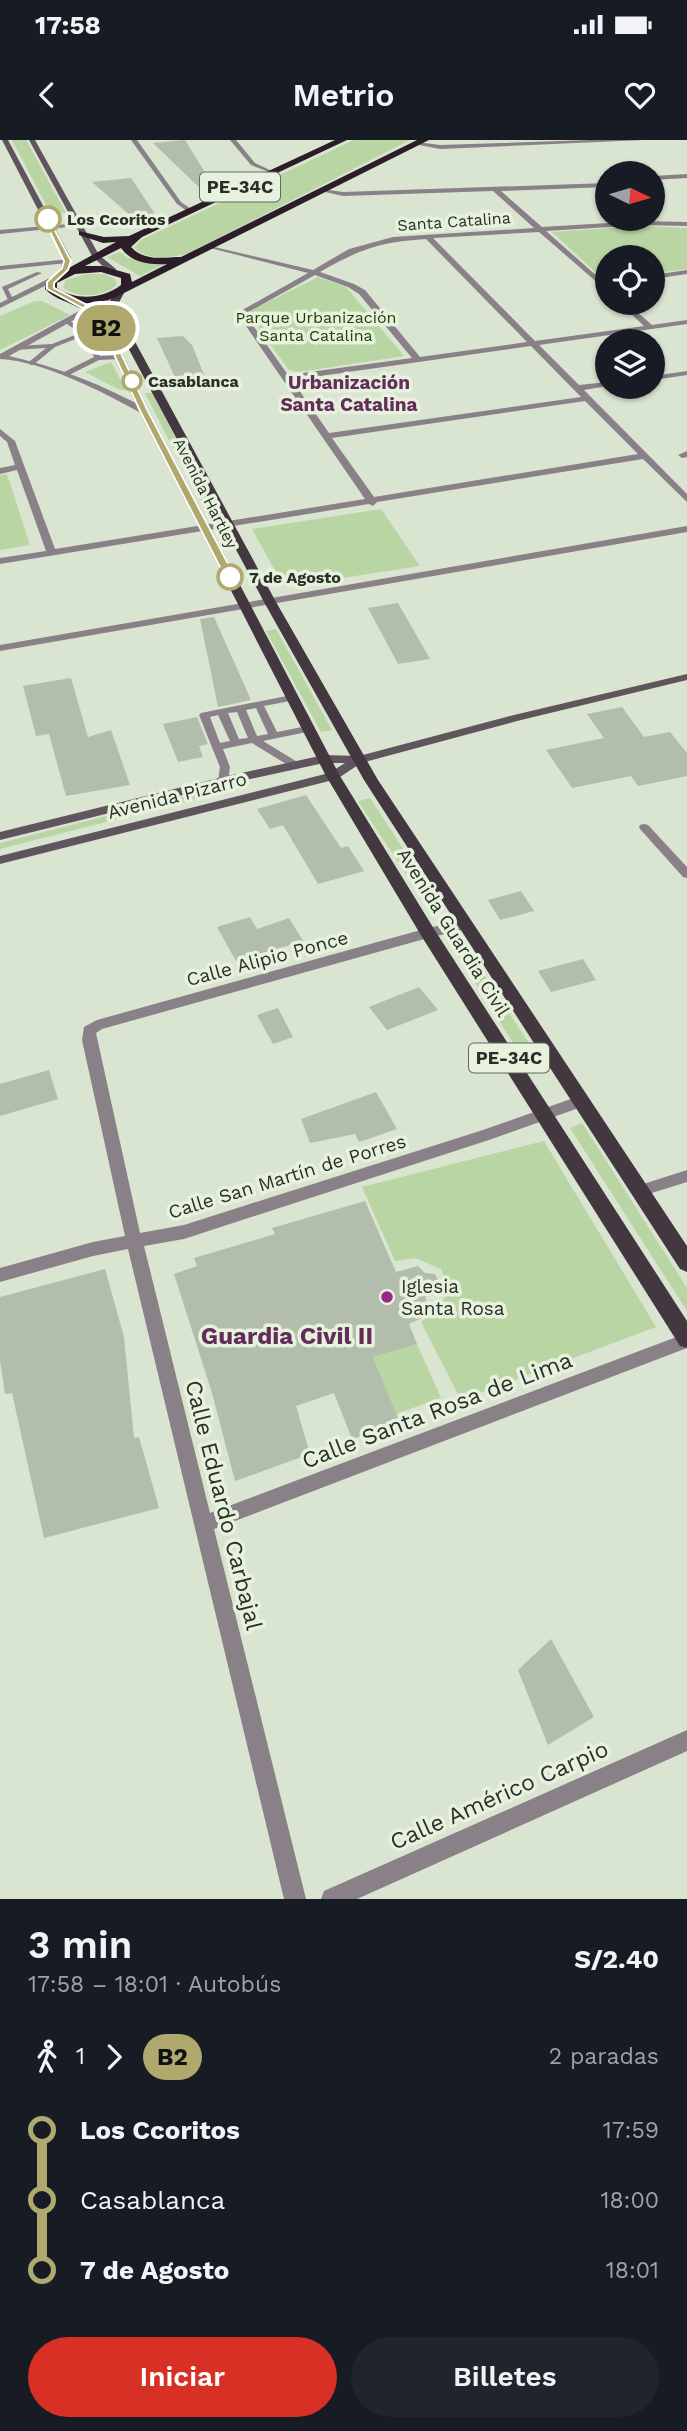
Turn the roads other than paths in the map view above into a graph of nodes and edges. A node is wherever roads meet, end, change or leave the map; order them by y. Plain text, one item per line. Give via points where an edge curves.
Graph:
1 (5, 140) edge
2 (32, 140) edge
3 (134, 140) edge
4 (233, 140) edge
5 (641, 140) edge
6 (338, 141) edge
7 (421, 142) edge
8 (272, 173) junction
9 (687, 176) edge
10 (665, 177) edge
11 (595, 186) edge
12 (323, 190) junction
13 (496, 190) junction
14 (189, 210) junction
15 (687, 224) edge
16 (51, 226) junction
17 (80, 229) junction
18 (540, 229) junction
19 (0, 232) edge
20 (138, 235) junction
21 (427, 236) junction
22 (212, 247) junction
23 (196, 255) junction
24 (96, 256) junction
25 (67, 261) junction
26 (36, 263) junction
27 (0, 268) edge
28 (113, 271) junction
29 (687, 272) edge
30 (39, 273) junction
31 (313, 273) junction
32 (595, 275) edge
33 (665, 275) edge
34 (57, 277) junction
35 (119, 293) junction
36 (61, 296) junction
37 (11, 301) junction
38 (0, 306) edge
39 (89, 309) junction
40 (636, 315) edge
41 (66, 321) junction
42 (687, 322) edge
43 (104, 325) junction
44 (650, 327) junction
45 (85, 333) junction
46 (534, 343) junction
47 (53, 346) junction
48 (16, 348) junction
49 (0, 357) edge
50 (120, 357) junction
51 (97, 358) junction
52 (416, 359) junction
53 (33, 363) junction
54 (687, 373) edge
55 (67, 374) junction
56 (665, 376) edge
57 (287, 378) junction
58 (595, 386) edge
59 (579, 388) junction
60 (589, 398) junction
61 (144, 411) junction
62 (0, 432) edge
63 (328, 436) junction
64 (645, 456) junction
65 (21, 466) junction
66 (0, 471) edge
67 (687, 499) edge
68 (373, 503) junction
69 (229, 525) junction
70 (204, 528) junction
71 (687, 529) edge
72 (52, 553) junction
73 (0, 561) edge
74 (270, 602) junction
75 (246, 606) junction
76 (0, 648) edge
77 (687, 677) edge
78 (292, 698) junction
79 (259, 705) junction
80 (240, 708) junction
81 (222, 712) junction
82 (307, 729) junction
83 (274, 736) junction
84 (254, 740) junction
85 (236, 743) junction
86 (217, 747) junction
87 (324, 759) junction
88 (359, 760) junction
89 (295, 765) junction
90 (333, 776) junction
91 (223, 781) junction
92 (644, 827) dead end
93 (0, 836) edge
94 (0, 860) edge
95 (687, 874) edge
96 (466, 925) junction
97 (428, 933) junction
98 (89, 1040) joint
99 (582, 1101) junction
100 (545, 1116) junction
101 (687, 1176) edge
102 (639, 1191) junction
103 (134, 1240) junction
104 (687, 1263) edge
105 (0, 1275) edge
106 (687, 1339) edge
107 (204, 1524) junction
108 (687, 1740) edge
109 (295, 1899) edge
110 (332, 1899) edge

1 - 16 main road
2 - 17 main road
3 - 14 street via 179,203
4 - 8 street via 253,163
5 - 7 street via 440,147
6 - 8 highway, PE-34C
7 - 12 highway, PE-34C
8 - 14 highway, PE-34C
9 - 10 street
11 - 13 street
12 - 13 street via 343,194
12 - 22 highway, PE-34C
13 - 18 street
14 - 20 highway, PE-34C
15 - 18 street, Santa Catalina
16 - 17 street
16 - 19 street
16 - 25 main road
17 - 20 highway via 103,240
17 - 24 main road
18 - 21 street, Santa Catalina
18 - 32 street
20 - 23 highway via 125,247 140,258 163,261
20 - 24 highway, PE-34C
21 - 31 street, Santa Catalina via 363,247
21 - 46 street
22 - 23 highway, PE-34C
22 - 31 street
23 - 35 highway, PE-34C
24 - 28 main road
24 - 34 highway, PE-34C
25 - 26 street
25 - 34 main road
26 - 27 street
26 - 30 lane
28 - 34 highway via 82,270
28 - 35 highway, PE-34C via 128,279
29 - 33 street
30 - 34 lane
30 - 37 lane via 4,288
31 - 52 street via 360,291
31 - 57 street, Santa Catalina via 241,313
34 - 36 highway via 51,289
34 - 37 street
35 - 36 highway, PE-34C via 86,299
35 - 39 street
35 - 69 main road, Avenida Hartley / PE-34C via 112,306 115,314
36 - 39 main road, Avenida Hartley / PE-34C
37 - 38 street
39 - 41 street
39 - 43 main road, Avenida Hartley / PE-34C
40 - 44 street
41 - 45 lane
41 - 48 street
42 - 44 street
43 - 45 lane
43 - 50 main road, Avenida Hartley / PE-34C
44 - 46 street
45 - 47 lane
45 - 51 lane
46 - 52 street
46 - 59 street
47 - 48 lane
47 - 53 lane
48 - 49 street
49 - 53 street
50 - 51 lane
50 - 61 main road, Avenida Hartley / PE-34C
51 - 55 lane
52 - 57 street
53 - 55 street
54 - 56 street
55 - 61 street
57 - 63 street
58 - 59 street
59 - 60 street
60 - 63 street
60 - 64 street
61 - 70 main road, Avenida Hartley / PE-34C
62 - 65 street via 11,441
63 - 68 street
64 - 67 street
64 - 68 street
65 - 66 street
65 - 72 street
68 - 69 street
69 - 70 street
69 - 74 main road, Avenida Hartley / PE-34C
70 - 72 street
70 - 75 main road, Avenida Hartley / PE-34C
71 - 74 street
72 - 73 street
74 - 75 street
74 - 88 main road, Avenida Hartley / PE-34C
75 - 76 street
75 - 78 main road, Avenida Hartley / PE-34C
77 - 88 main road, Avenida Pizarro
78 - 79 lane
78 - 82 main road, Avenida Hartley / PE-34C
79 - 80 lane
79 - 83 lane
80 - 81 lane
80 - 84 lane
81 - 85 lane
81 - 86 lane via 204,715
82 - 83 lane
82 - 87 main road, Avenida Hartley / PE-34C
83 - 84 lane
84 - 85 lane
84 - 89 lane
85 - 86 lane
86 - 91 lane via 225,767
87 - 88 main road, Avenida Pizarro
87 - 89 main road, Avenida Pizarro
87 - 90 main road, Avenida Guardia Civil / PE-34C
88 - 90 main road, Avenida Pizarro
88 - 96 main road, Avenida Guardia Civil / PE-34C
89 - 91 main road, Avenida Pizarro
90 - 94 main road, Avenida Pizarro
90 - 97 main road, Avenida Guardia Civil / PE-34C
91 - 93 main road, Avenida Pizarro
92 - 95 lane
96 - 97 street, Calle Alipio Ponce
96 - 99 main road, Avenida Guardia Civil / PE-34C
97 - 98 street, Calle Alipio Ponce via 97,1025 89,1031
97 - 100 main road, Avenida Guardia Civil / PE-34C
98 - 103 street, Calle Eduardo Carbajal
99 - 100 street, Calle San Martín de Porres
99 - 102 main road, Avenida Guardia Civil / PE-34C
100 - 103 street, Calle San Martín de Porres via 184,1231
100 - 106 main road, Avenida Guardia Civil / PE-34C
101 - 102 street
102 - 104 main road, Avenida Guardia Civil / PE-34C
103 - 105 street, Calle San Martín de Porres
103 - 107 street, Calle Eduardo Carbajal
106 - 107 street, Calle Santa Rosa de Lima
107 - 109 street, Calle Eduardo Carbajal
108 - 110 street, Calle Américo Carpio

